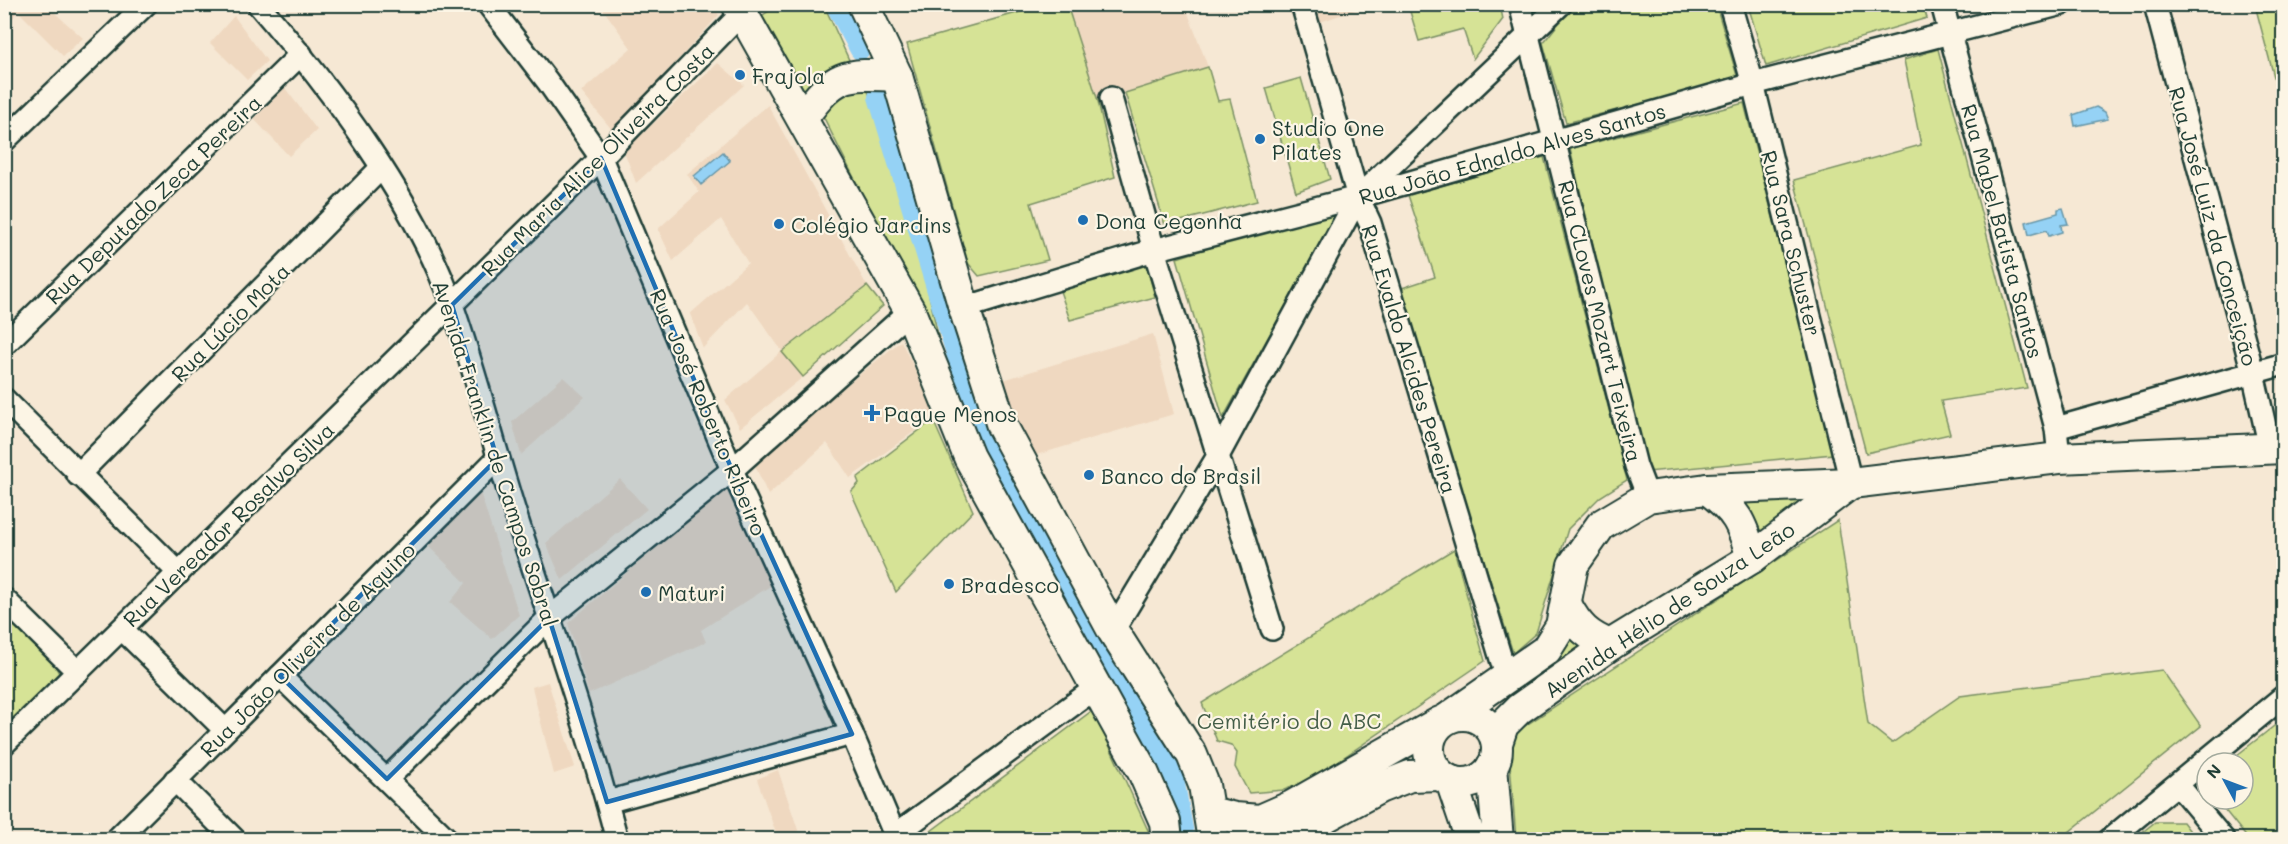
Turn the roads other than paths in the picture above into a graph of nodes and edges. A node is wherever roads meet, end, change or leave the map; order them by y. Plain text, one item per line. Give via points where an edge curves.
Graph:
1 (146, 4) edge
2 (258, 4) edge
3 (488, 4) edge
4 (863, 4) edge
5 (1302, 4) edge
6 (1520, 4) edge
7 (1561, 4) edge
8 (1730, 4) edge
9 (1942, 4) edge
10 (2062, 4) edge
11 (2154, 4) edge
12 (739, 9) edge
13 (1529, 35) junction
14 (1951, 35) junction
15 (302, 54) junction
16 (897, 76) junction
17 (1753, 84) junction
18 (1111, 98) dead end
19 (803, 117) junction
20 (4, 141) edge
21 (1556, 141) junction
22 (601, 158) junction
23 (381, 168) junction
24 (1358, 197) junction
25 (1155, 250) junction
26 (452, 305) junction
27 (964, 308) junction
28 (910, 311) junction
29 (4, 345) edge
30 (2283, 364) edge
31 (2253, 373) junction
32 (4, 399) edge
33 (2056, 428) junction
34 (2277, 448) edge
35 (1218, 456) junction
36 (2059, 458) junction
37 (497, 459) junction
38 (732, 470) junction
39 (78, 475) junction
40 (1851, 483) junction
41 (1707, 489) junction
42 (1648, 497) junction
43 (1752, 558) junction
44 (179, 573) junction
45 (4, 599) edge
46 (1567, 606) junction
47 (549, 618) junction
48 (122, 629) junction
49 (1272, 629) dead end
50 (1113, 631) junction
51 (1610, 645) junction
52 (78, 672) junction
53 (280, 676) junction
54 (1508, 679) junction
55 (1096, 687) junction
56 (2283, 696) edge
57 (1446, 719) junction
58 (225, 730) junction
59 (852, 734) junction
60 (4, 744) edge
61 (1495, 754) junction
62 (1446, 778) junction
63 (387, 779) junction
64 (175, 780) junction
65 (2178, 785) junction
66 (607, 802) junction
67 (1212, 826) edge
68 (896, 837) edge
69 (116, 840) edge
70 (235, 840) edge
71 (448, 840) edge
72 (616, 840) edge
73 (1167, 840) edge
74 (1283, 840) edge
75 (1471, 840) edge
76 (1498, 840) edge
77 (2109, 840) edge
78 (2224, 840) edge

1 - 20 street
2 - 15 street, Avenida Franklin de Campos Sobral
3 - 22 street, Rua José Roberto Ribeiro
4 - 16 street
5 - 24 street, Rua Evaldo Alcides Pereira
6 - 13 street, Rua CLoves Mozart Teixeira
7 - 13 street
8 - 17 street, Rua Sara Schuster
9 - 14 street, Rua Mabel Batista Santos
10 - 14 street, Rua João Ednaldo Alves Santos
11 - 31 street, Rua José Luiz da Conceição
12 - 19 street
12 - 22 street, Rua Maria Alice Oliveira Costa
13 - 21 street, Rua CLoves Mozart Teixeira
13 - 24 street
14 - 17 street, Rua João Ednaldo Alves Santos
14 - 33 street, Rua Mabel Batista Santos
15 - 23 street, Avenida Franklin de Campos Sobral
15 - 29 street, Rua Deputado Zeca Pereira
16 - 19 street via 859,75 834,81
16 - 27 street
17 - 21 street, Rua João Ednaldo Alves Santos
17 - 40 street, Rua Sara Schuster
18 - 25 street
19 - 28 street
21 - 24 street, Rua João Ednaldo Alves Santos
21 - 42 street, Rua CLoves Mozart Teixeira via 1636,466
22 - 26 street, Rua Maria Alice Oliveira Costa
22 - 38 street, Rua José Roberto Ribeiro
23 - 26 street, Avenida Franklin de Campos Sobral via 418,228
23 - 39 street, Rua Lúcio Mota
24 - 25 street, Rua João Ednaldo Alves Santos
24 - 35 street
24 - 54 street, Rua Evaldo Alcides Pereira via 1370,223
25 - 27 street, Rua João Ednaldo Alves Santos
25 - 35 street
26 - 37 street, Avenida Franklin de Campos Sobral
26 - 44 street, Rua Vereador Rosalvo Silva
27 - 50 street via 1002,426
28 - 38 street
28 - 55 street via 969,458
30 - 31 street
31 - 33 street
31 - 34 street, Rua José Luiz da Conceição
32 - 39 street
33 - 36 street, Rua Mabel Batista Santos
34 - 36 street, Avenida Hélio de Souza Leão
35 - 49 street
35 - 50 street
36 - 40 street, Avenida Hélio de Souza Leão
37 - 47 street, Avenida Franklin de Campos Sobral
37 - 53 street, Rua João Oliveira de Aquino
38 - 47 street
38 - 59 street, Rua José Roberto Ribeiro
39 - 44 street
40 - 41 street, Avenida Hélio de Souza Leão
40 - 43 street, Avenida Hélio de Souza Leão
41 - 42 street, Avenida Hélio de Souza Leão
41 - 43 street via 1732,507
42 - 46 street, Avenida Hélio de Souza Leão via 1601,525 1573,565
43 - 51 street, Avenida Hélio de Souza Leão
44 - 48 street, Rua Vereador Rosalvo Silva
45 - 52 street
46 - 51 street via 1577,626 1590,637
46 - 54 street, Avenida Hélio de Souza Leão via 1561,626 1546,650
47 - 63 street
47 - 66 street, Avenida Franklin de Campos Sobral
48 - 52 street, Rua Vereador Rosalvo Silva
48 - 58 street
50 - 67 street via 1192,755
51 - 61 street, Avenida Hélio de Souza Leão via 1519,709 1503,725
52 - 60 street, Rua Vereador Rosalvo Silva
53 - 58 street, Rua João Oliveira de Aquino
53 - 63 street
54 - 57 street, Avenida Hélio de Souza Leão
55 - 68 street
55 - 73 street via 1156,800
56 - 65 street
57 - 61 street via 1474,716 1485,722
57 - 62 street via 1433,732 1429,743 1433,766
57 - 67 street, Avenida Hélio de Souza Leão via 1292,806 1260,820 1235,818
58 - 64 street, Rua João Oliveira de Aquino
59 - 66 street
59 - 68 street, Rua José Roberto Ribeiro
61 - 62 street via 1474,781 1462,783
61 - 76 street
62 - 74 street via 1410,776 1379,788
62 - 75 street
63 - 71 street
64 - 69 street, Rua João Oliveira de Aquino
64 - 70 street
65 - 77 street
65 - 78 street
66 - 72 street, Avenida Franklin de Campos Sobral

